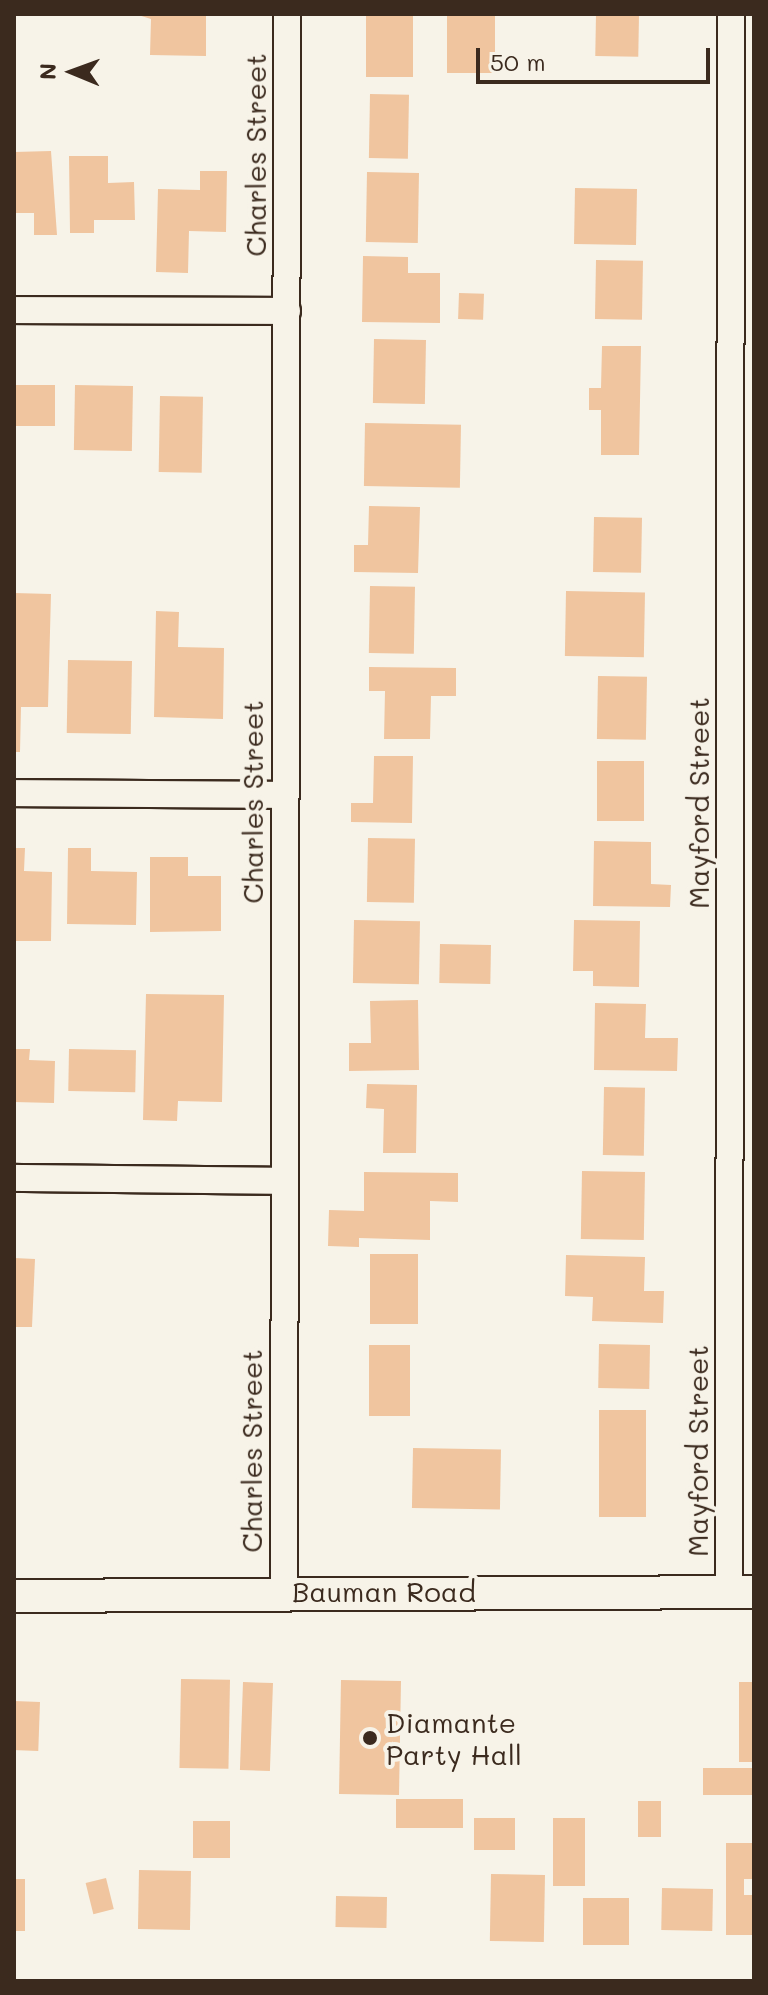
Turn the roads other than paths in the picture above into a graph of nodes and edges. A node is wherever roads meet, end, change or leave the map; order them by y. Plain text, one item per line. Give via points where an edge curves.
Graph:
1 (287, 14) edge
2 (731, 14) edge
3 (14, 310) edge
4 (287, 311) junction
5 (14, 793) edge
6 (284, 795) junction
7 (14, 1178) edge
8 (282, 1181) junction
9 (284, 1591) junction
10 (742, 1592) edge
11 (14, 1596) edge

1 - 4 street, Charles Street
2 - 10 street, Mayford Street
3 - 4 street
4 - 6 street, Charles Street
5 - 6 street
6 - 8 street, Charles Street
7 - 8 street
8 - 9 street, Charles Street
9 - 10 street, Bauman Road
9 - 11 street, Bauman Road

